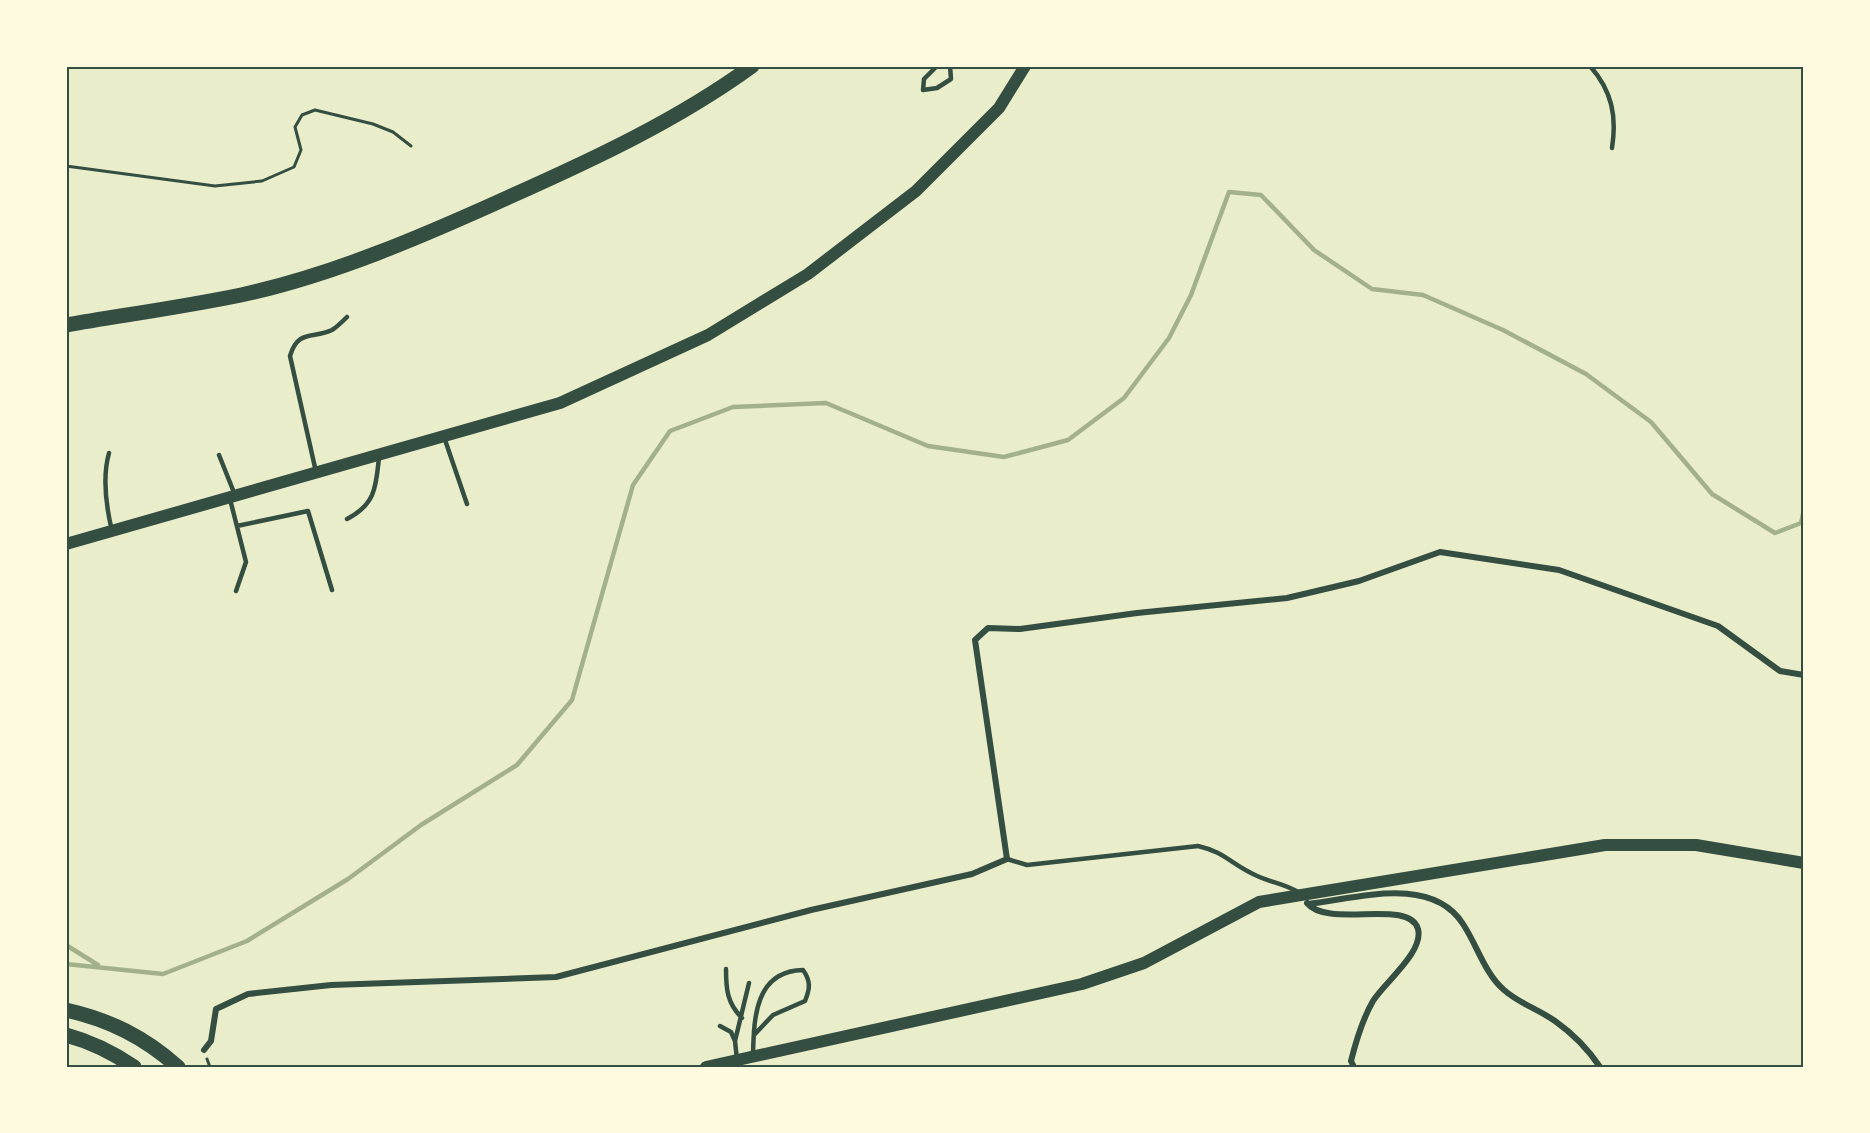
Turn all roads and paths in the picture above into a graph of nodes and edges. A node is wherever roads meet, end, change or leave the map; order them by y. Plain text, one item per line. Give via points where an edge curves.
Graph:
1 (752, 66) edge
2 (937, 66) edge
3 (950, 66) edge
4 (1025, 66) edge
5 (1590, 66) edge
6 (411, 146) dead end
7 (1612, 148) dead end
8 (66, 166) edge
9 (347, 317) dead end
10 (66, 325) edge
11 (444, 436) junction
12 (109, 453) dead end
13 (380, 454) junction
14 (219, 455) dead end
15 (316, 472) junction
16 (232, 496) junction
17 (467, 504) dead end
18 (347, 519) dead end
19 (237, 526) junction
20 (112, 531) junction
21 (66, 544) edge
22 (332, 590) dead end
23 (236, 591) dead end
24 (1804, 675) edge
25 (1007, 859) junction
26 (1804, 863) edge
27 (1305, 899) junction
28 (726, 969) dead end
29 (749, 983) dead end
30 (66, 1010) edge
31 (742, 1018) junction
32 (720, 1026) dead end
33 (66, 1035) edge
34 (754, 1035) junction
35 (735, 1041) junction
36 (204, 1050) dead end
37 (753, 1057) junction
38 (737, 1060) junction
39 (134, 1067) edge
40 (178, 1067) edge
41 (706, 1067) edge
42 (1354, 1067) edge
43 (1600, 1067) edge

1 - 10 highway via 722,88 589,161 349,264 242,295
2 - 3 lane via 924,79 923,90 937,88 951,79
4 - 11 main road via 999,108 924,184 808,274 708,335 560,403
5 - 7 lane via 1609,95 1616,124
6 - 8 path via 393,132 373,124 315,110 302,115 295,127 301,150 294,167 262,181 215,186
9 - 15 lane via 332,330 298,341 291,356
11 - 13 main road
11 - 17 lane
12 - 20 lane via 105,468
13 - 15 main road
13 - 18 lane via 371,500 363,511
14 - 16 lane
15 - 16 main road
16 - 19 lane
16 - 20 main road
19 - 22 lane via 308,510
19 - 23 lane via 246,562
20 - 21 main road
24 - 25 street via 1780,671 1718,626 1559,570 1440,552 1359,581 1287,598 1020,629 988,628 975,640
25 - 27 lane via 1027,865 1198,846 1217,850 1250,873 1283,884
25 - 36 street via 972,874 811,910 556,977 331,985 248,994 216,1009 212,1041
26 - 27 main road via 1696,845 1605,845
27 - 37 main road via 1259,902 1144,963 1082,984
27 - 42 street via 1315,911 1395,915 1410,918 1418,927 1414,952 1374,1000 1364,1019 1351,1062
27 - 43 street via 1401,893 1433,899 1462,921 1500,987 1573,1035
28 - 31 lane via 730,1003
29 - 31 lane
30 - 40 highway via 125,1029
31 - 35 lane
32 - 35 lane via 731,1032
33 - 39 highway via 97,1045
34 - 34 lane via 761,994 768,984 789,970 803,970 810,988 805,1001 773,1015
34 - 37 lane
35 - 38 lane
37 - 38 main road
38 - 41 main road

